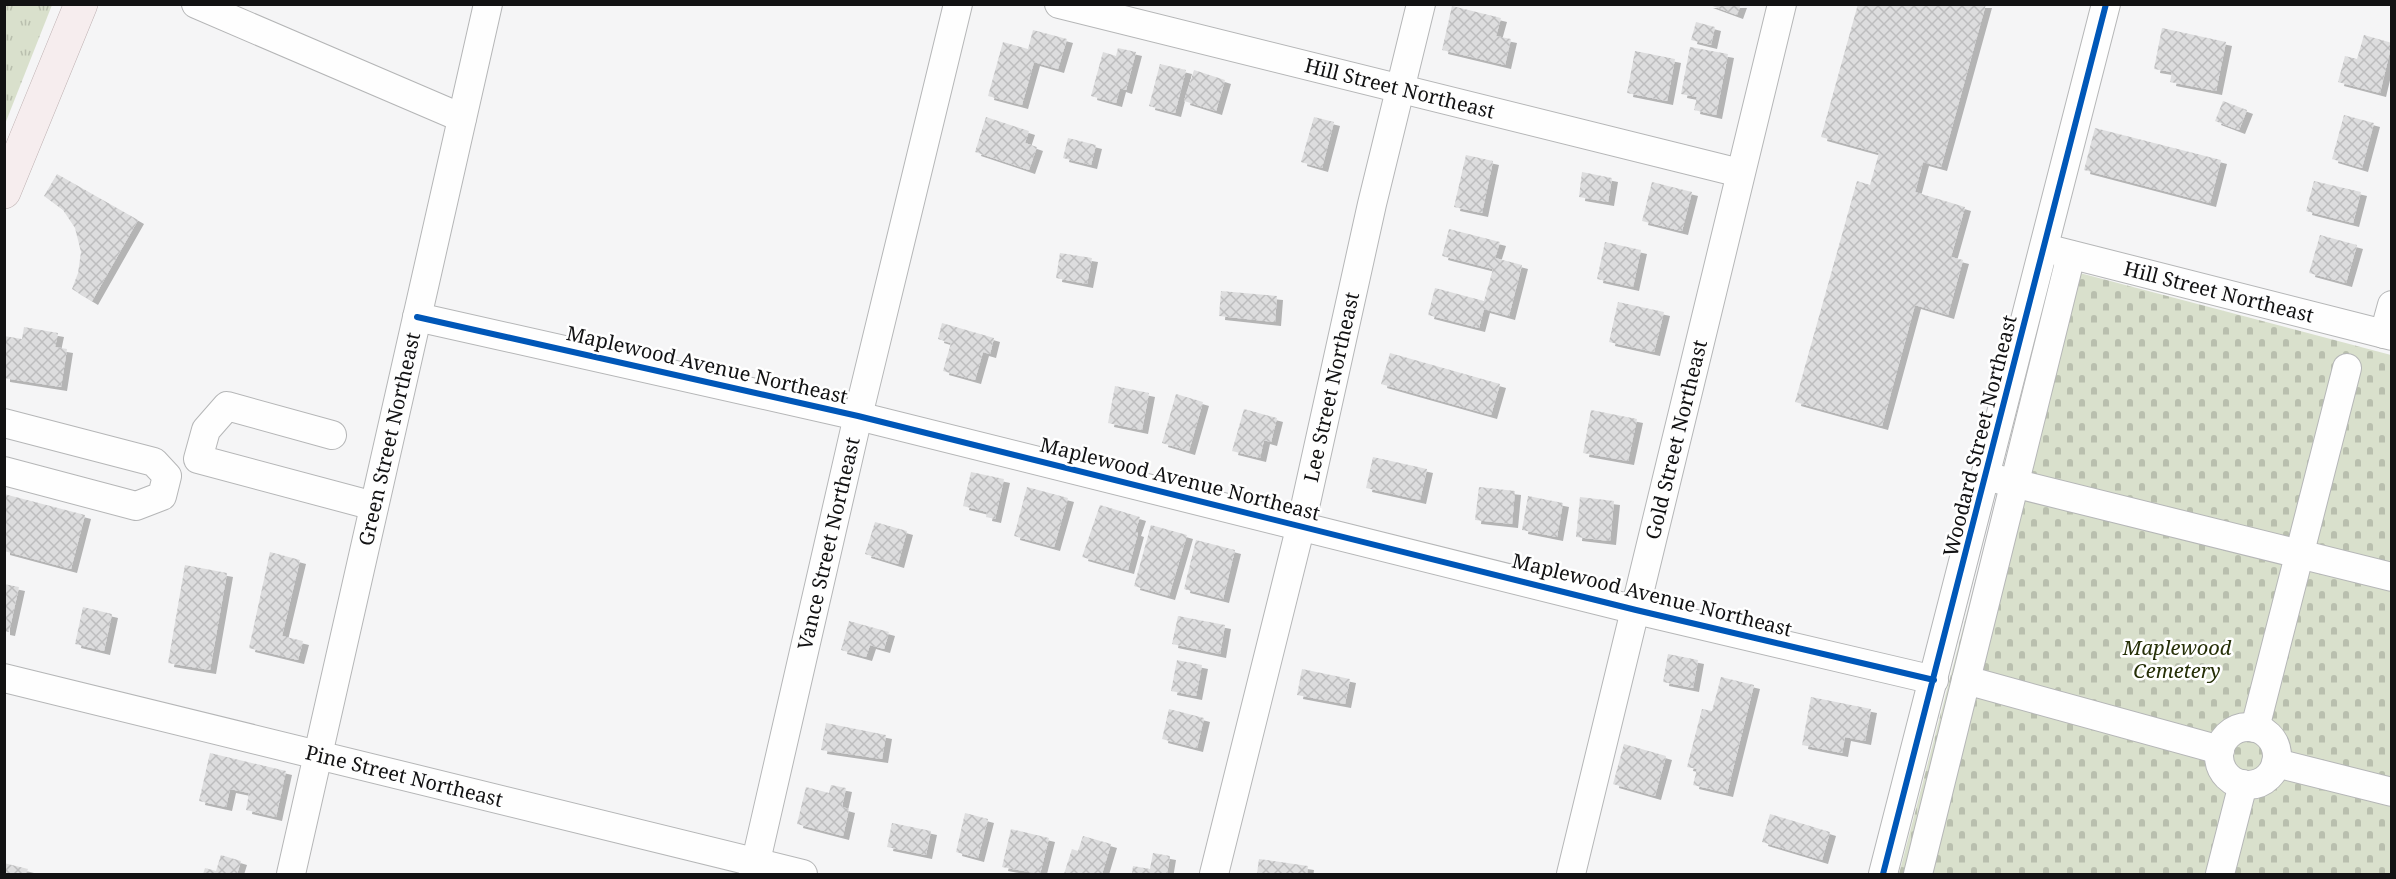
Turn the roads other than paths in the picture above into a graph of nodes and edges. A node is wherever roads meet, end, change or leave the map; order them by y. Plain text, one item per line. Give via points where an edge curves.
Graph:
1 (81, 4) edge
2 (196, 4) edge
3 (488, 4) edge
4 (958, 4) edge
5 (1059, 4) edge
6 (1421, 4) edge
7 (1782, 4) edge
8 (2106, 4) edge
9 (1401, 88) junction
10 (462, 118) junction
11 (1740, 173) junction
12 (5, 190) edge
13 (2058, 252) junction
14 (2391, 305) edge
15 (417, 317) junction
16 (2389, 333) edge
17 (2347, 368) dead end
18 (858, 416) junction
19 (4, 423) edge
20 (332, 435) dead end
21 (198, 459) junction
22 (4, 471) edge
23 (167, 476) junction
24 (1986, 476) junction
25 (2014, 483) junction
26 (374, 506) junction
27 (1301, 525) junction
28 (2300, 554) junction
29 (2391, 576) edge
30 (1636, 610) junction
31 (4, 678) edge
32 (1934, 680) junction
33 (1966, 680) junction
34 (2255, 728) junction
35 (2220, 750) junction
36 (318, 755) junction
37 (2276, 763) junction
38 (2242, 784) junction
39 (2391, 792) edge
40 (754, 869) edge
41 (291, 874) edge
42 (803, 874) edge
43 (1214, 874) edge
44 (1571, 874) edge
45 (1882, 874) edge
46 (1918, 874) edge
47 (2220, 874) edge

1 - 12 main road
2 - 10 street
3 - 10 street, Green Street Northeast
4 - 18 street, Vance Street Northeast
5 - 9 street, Hill Street Northeast
6 - 9 street, Lee Street Northeast
7 - 11 street, Gold Street Northeast
8 - 13 street, Woodard Street Northeast
9 - 11 street, Hill Street Northeast
9 - 27 street, Lee Street Northeast
10 - 15 street, Green Street Northeast
11 - 30 street, Gold Street Northeast
13 - 16 street, Hill Street Northeast
13 - 24 street, Woodard Street Northeast
13 - 25 street
14 - 16 street
15 - 18 street, Maplewood Avenue Northeast
15 - 26 street, Green Street Northeast
17 - 28 street
18 - 27 street, Maplewood Avenue Northeast
18 - 40 street, Vance Street Northeast
19 - 23 street via 154,462
20 - 21 street via 227,406 206,430
21 - 23 street
21 - 26 street
22 - 23 street via 136,506 162,496
24 - 25 street
24 - 32 street, Woodard Street Northeast
25 - 28 street
25 - 33 street
26 - 36 street, Green Street Northeast
27 - 30 street, Maplewood Avenue Northeast
27 - 43 street, Lee Street Northeast
28 - 29 street
28 - 34 street
30 - 32 street, Maplewood Avenue Northeast
30 - 44 street, Gold Street Northeast
31 - 36 street, Pine Street Northeast
32 - 45 street, Woodard Street Northeast
33 - 35 street
33 - 46 street
34 - 35 street via 2233,730
34 - 37 street via 2273,741
35 - 38 street via 2225,774
36 - 40 street, Pine Street Northeast
36 - 41 street, Green Street Northeast
37 - 38 street via 2270,776 2262,781
37 - 39 street
38 - 47 street
40 - 42 street, Pine Street Northeast

